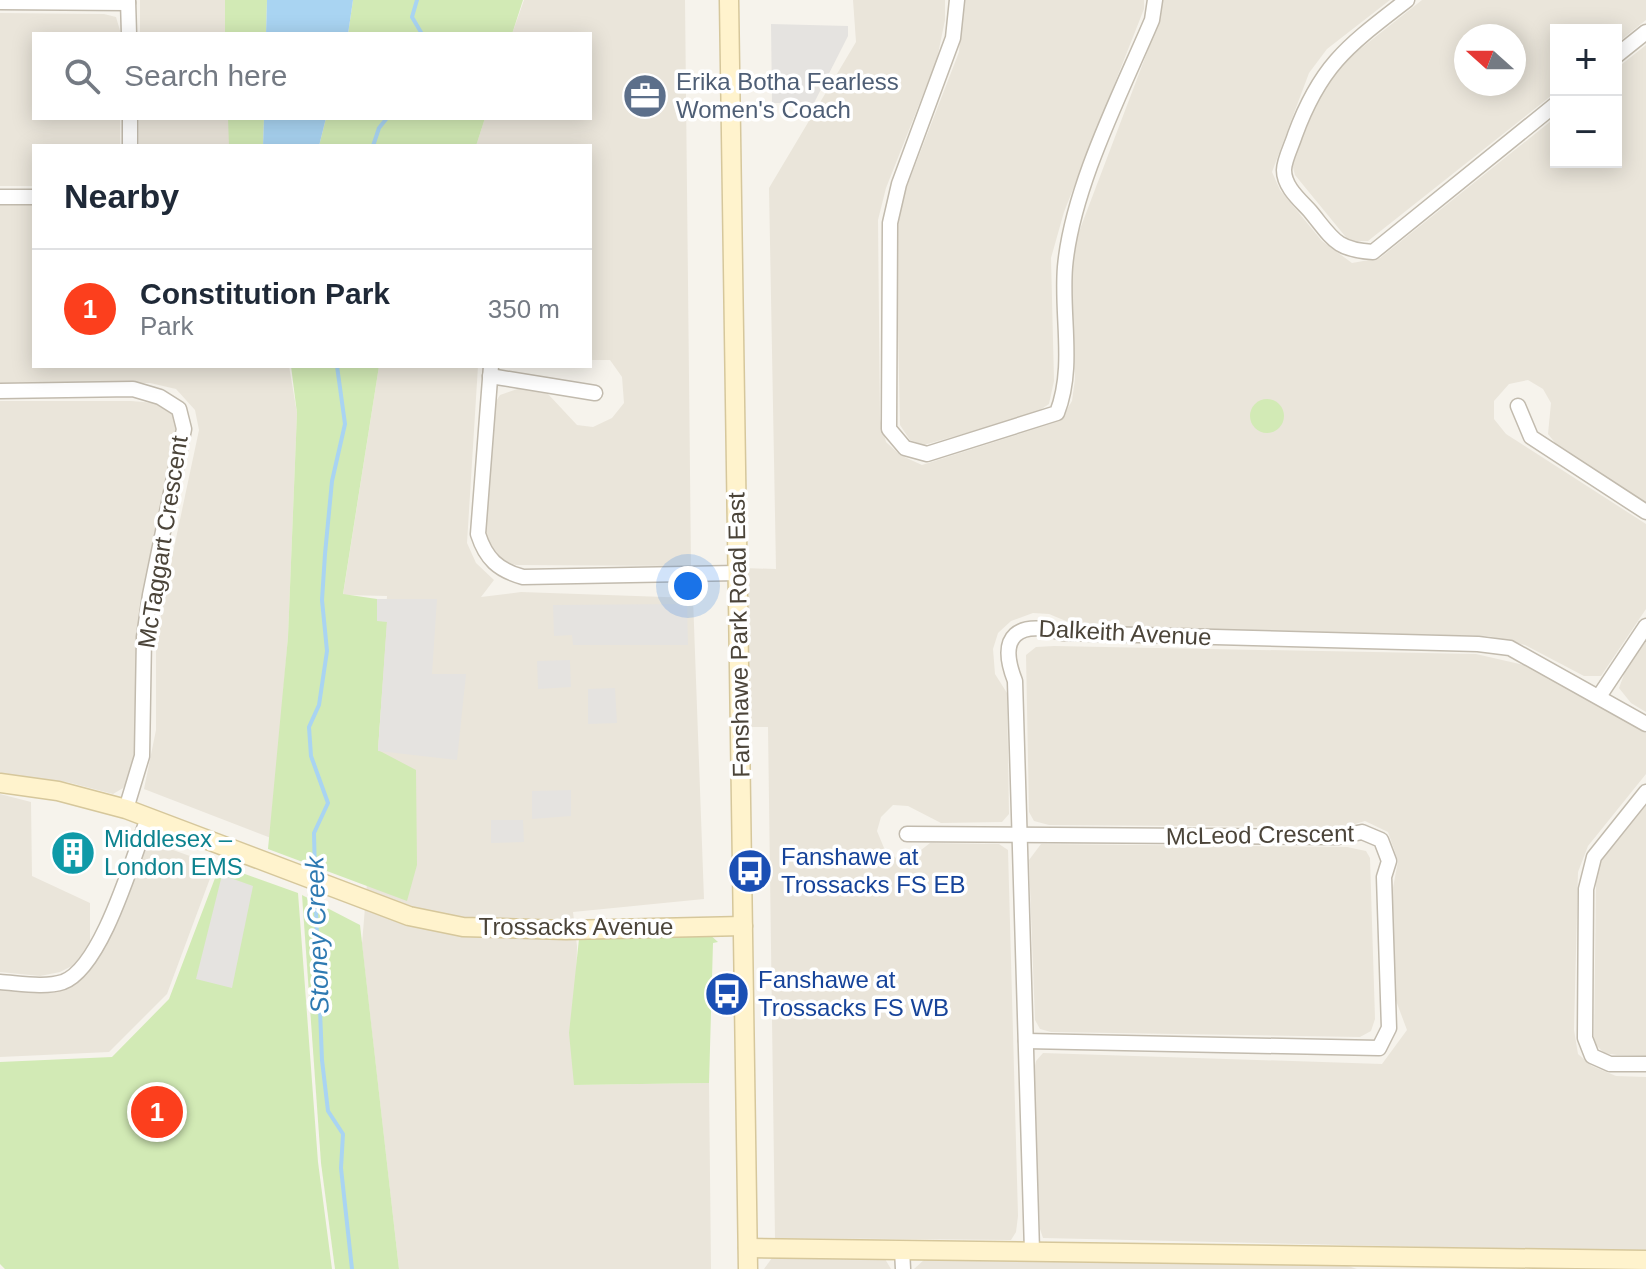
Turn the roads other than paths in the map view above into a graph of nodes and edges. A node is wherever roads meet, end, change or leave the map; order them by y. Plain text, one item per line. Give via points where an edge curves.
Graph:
1 (729, 0) edge
2 (957, 0) edge
3 (1155, 0) edge
4 (1407, 0) edge
5 (128, 1) edge
6 (0, 2) edge
7 (129, 32) edge
8 (1646, 32) edge
9 (1622, 51) edge
10 (1550, 109) edge
11 (130, 120) edge
12 (130, 144) edge
13 (0, 197) edge
14 (32, 197) edge
15 (491, 371) edge
16 (0, 391) edge
17 (595, 393) dead end
18 (1518, 406) dead end
19 (1646, 512) edge
20 (738, 573) junction
21 (1646, 626) edge
22 (1600, 695) junction
23 (1646, 724) edge
24 (0, 783) edge
25 (1646, 792) edge
26 (126, 809) junction
27 (148, 818) junction
28 (907, 834) dead end
29 (1020, 835) junction
30 (743, 926) junction
31 (0, 982) edge
32 (1026, 1041) junction
33 (1646, 1064) edge
34 (748, 1248) junction
35 (902, 1249) junction
36 (1032, 1251) junction
37 (1646, 1260) edge
38 (1373, 1263) edge
39 (748, 1269) edge
40 (903, 1269) edge

1 - 20 street, Fanshawe Park Road East
2 - 3 street via 953,38 899,184 890,223 889,429 905,448 927,454 1057,413 1065,393 1065,268 1077,204 1152,20
4 - 10 street via 1325,70 1283,169 1287,184 1347,250 1373,252
5 - 6 street
5 - 7 street
8 - 9 street
11 - 12 street
13 - 14 street
15 - 17 street
15 - 20 street via 478,534 484,554 503,571 523,577
16 - 26 street, McTaggart Crescent via 133,389 179,409 184,429 144,637 142,756
18 - 19 street via 1531,437
20 - 30 street, Fanshawe Park Road East
21 - 22 street
22 - 23 street, Dalkeith Avenue
22 - 29 street, Dalkeith Avenue via 1510,648 1478,644 1025,629 1010,641 1006,658 1015,681
24 - 26 street, Trossacks Avenue
25 - 33 street via 1594,857 1585,1038 1592,1056 1610,1064
26 - 27 street, Trossacks Avenue
27 - 30 street, Trossacks Avenue via 409,916 463,927
27 - 31 street via 95,952 79,972 62,983
28 - 29 street, McLeod Crescent
29 - 32 street, Dalkeith Avenue
29 - 32 street, McLeod Crescent via 1338,837 1362,832 1381,840 1389,861 1384,934 1389,1028 1379,1048
30 - 34 street, Fanshawe Park Road East
32 - 36 street, Dalkeith Avenue
34 - 35 street
34 - 39 street, Fanshawe Park Road East
35 - 36 street
35 - 40 street
36 - 38 street
37 - 38 street

